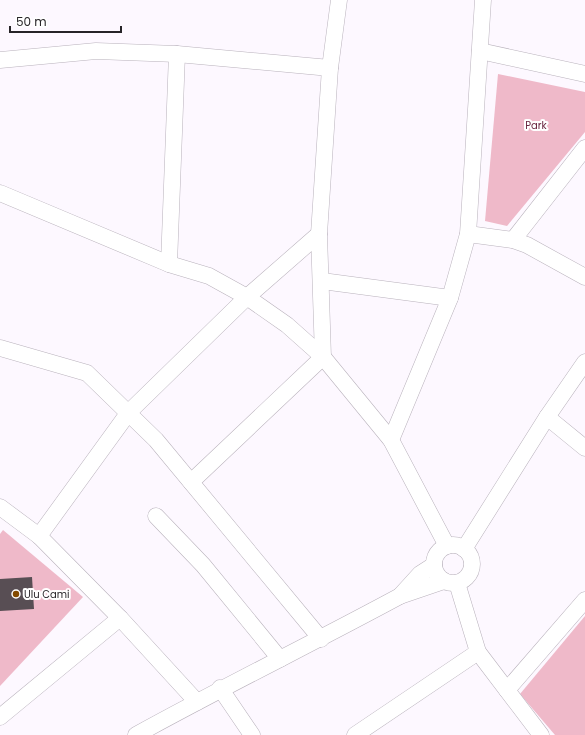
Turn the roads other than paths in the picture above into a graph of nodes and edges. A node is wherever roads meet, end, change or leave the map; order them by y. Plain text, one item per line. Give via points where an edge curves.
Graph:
1 (339, 0) edge
2 (483, 0) edge
3 (480, 51) junction
4 (177, 54) junction
5 (0, 60) edge
6 (330, 68) junction
7 (585, 74) edge
8 (585, 148) edge
9 (0, 193) edge
10 (319, 234) junction
11 (468, 234) junction
12 (513, 240) junction
13 (169, 264) junction
14 (585, 276) edge
15 (322, 281) junction
16 (247, 297) junction
17 (450, 298) junction
18 (0, 348) edge
19 (323, 357) junction
20 (585, 362) edge
21 (129, 412) junction
22 (547, 417) junction
23 (391, 440) junction
24 (585, 448) edge
25 (191, 482) junction
26 (0, 507) edge
27 (156, 516) dead end
28 (39, 536) junction
29 (447, 546) junction
30 (464, 549) junction
31 (434, 565) junction
32 (450, 582) junction
33 (400, 596) junction
34 (585, 600) edge
35 (120, 618) junction
36 (321, 639) junction
37 (478, 652) junction
38 (280, 659) junction
39 (220, 688) junction
40 (507, 690) junction
41 (197, 702) junction
42 (0, 717) edge
43 (136, 735) edge
44 (252, 735) edge
45 (355, 735) edge
46 (541, 735) edge

1 - 6 street
2 - 3 street
3 - 7 street
3 - 11 street
4 - 5 street via 96,51
4 - 6 street
4 - 13 street
6 - 10 street
8 - 12 street
9 - 13 street
10 - 15 street
10 - 16 street
11 - 12 street
11 - 17 street
12 - 14 street
13 - 16 street via 209,276
15 - 17 street
15 - 19 street
16 - 19 street via 287,325
16 - 21 street
17 - 23 street
18 - 21 street via 87,373
19 - 23 street
19 - 25 street
20 - 22 street
21 - 25 street
21 - 28 street
22 - 24 street
22 - 30 street
23 - 29 street
25 - 36 street
26 - 28 street
27 - 38 street via 203,565
28 - 35 street
29 - 30 street via 453,545
29 - 31 street via 437,554
30 - 32 street via 471,559 471,571 463,581
31 - 32 street via 436,571
31 - 33 street via 420,574
32 - 33 street
32 - 37 street
33 - 36 street
34 - 40 street
35 - 41 street
35 - 42 street
36 - 38 street
37 - 40 street
37 - 45 street
38 - 39 street
39 - 41 street
39 - 44 street
40 - 46 street
41 - 43 street

